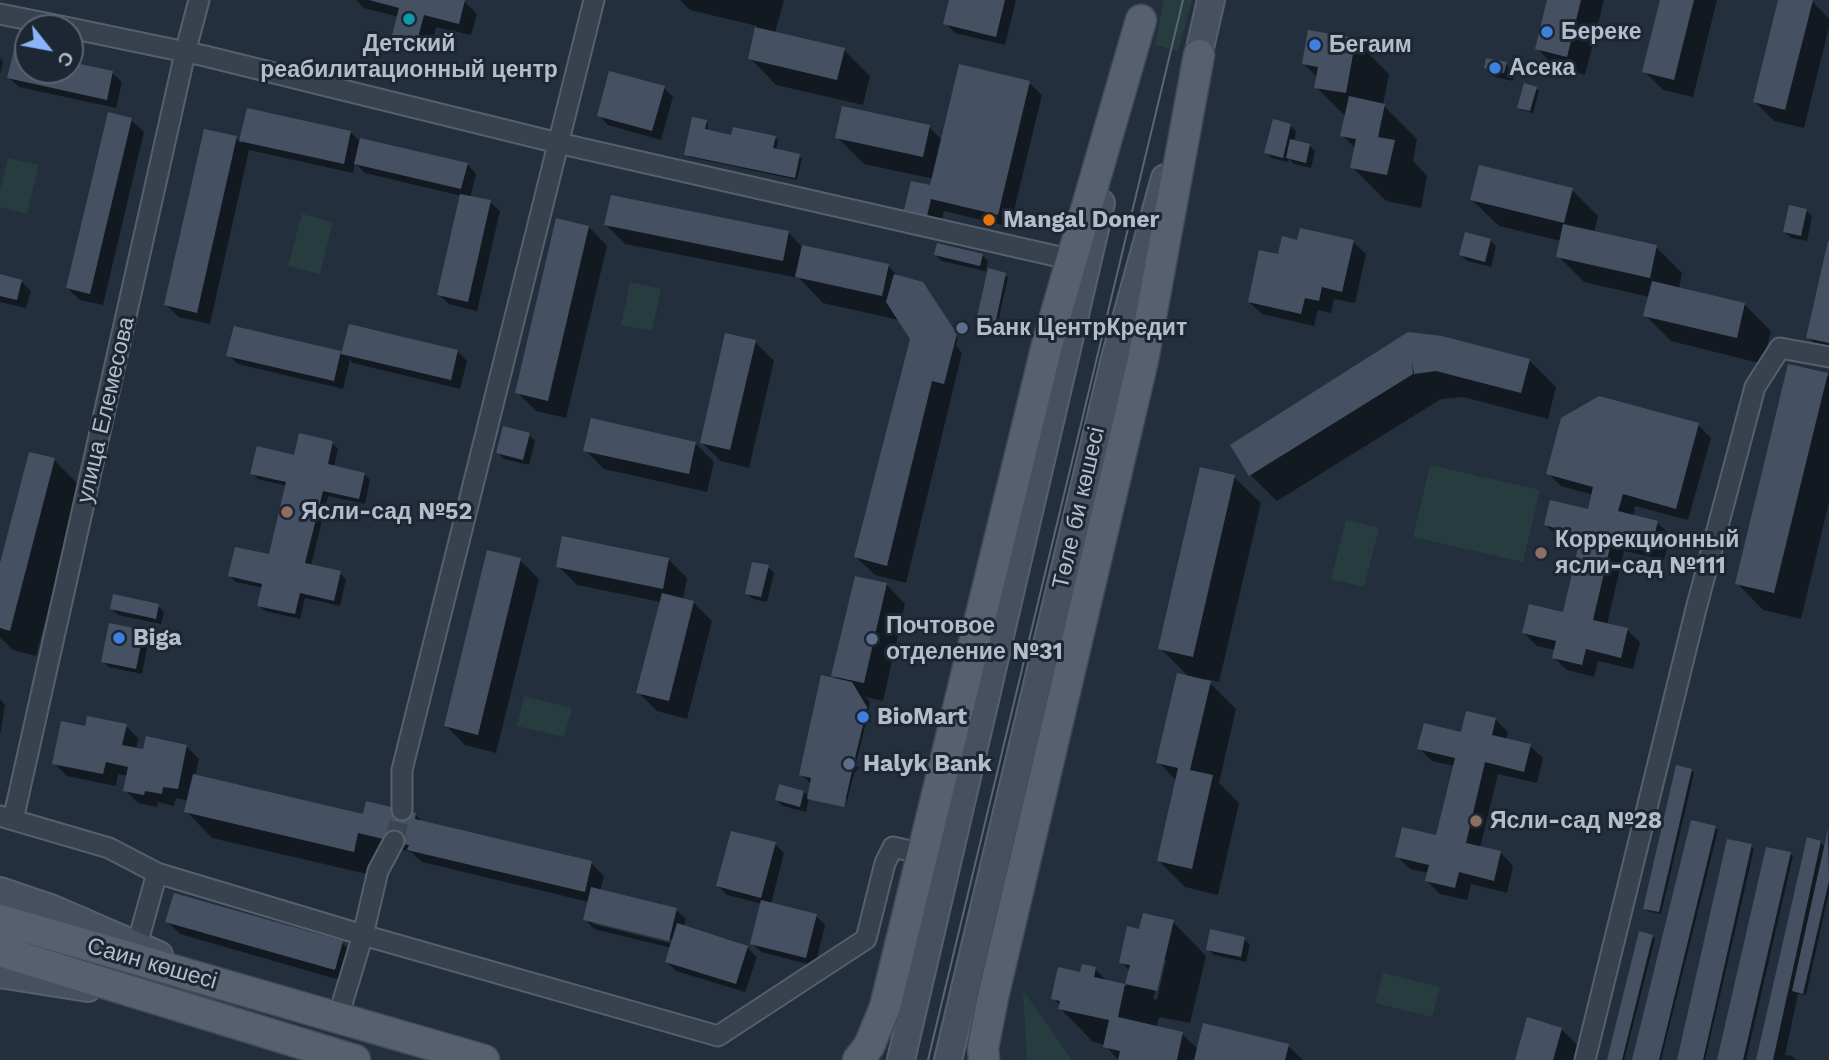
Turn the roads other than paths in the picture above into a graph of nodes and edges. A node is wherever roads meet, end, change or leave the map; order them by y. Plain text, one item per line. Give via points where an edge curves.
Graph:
1 (200, 0) edge
2 (594, 0) edge
3 (1211, 0) edge
4 (1143, 10) edge
5 (84, 31) edge
6 (185, 52) junction
7 (1199, 55) junction
8 (558, 142) junction
9 (1079, 262) junction
10 (1829, 357) edge
11 (402, 810) tunnel mouth
12 (7, 818) edge
13 (394, 841) tunnel mouth
14 (923, 854) junction
15 (157, 873) junction
16 (0, 891) edge
17 (0, 920) edge
18 (363, 935) junction
19 (137, 945) junction
20 (0, 951) edge
21 (0, 974) edge
22 (228, 985) junction
23 (162, 1000) junction
24 (885, 1007) junction
25 (338, 1017) junction
26 (982, 1056) edge
27 (355, 1060) edge
28 (484, 1060) edge
29 (858, 1060) edge
30 (879, 1060) edge
31 (901, 1060) edge
32 (948, 1060) edge
33 (1585, 1060) edge

1 - 6 street, улица Елемесова
2 - 8 street
3 - 7 main road, Төле би көшесі
4 - 9 main road
5 - 6 street
6 - 8 street
6 - 12 street, улица Елемесова
7 - 26 main road via 1143,360
7 - 32 main road, Төле би көшесі via 1115,358
8 - 9 street
8 - 11 street via 402,771
9 - 14 main road via 1048,341
9 - 31 main road, Төле би көшесі via 1069,347
10 - 33 street via 1780,348 1755,387
12 - 15 street via 109,848
13 - 18 street via 378,871
14 - 18 street via 893,847 866,939 718,1037
14 - 24 main road
15 - 18 street
15 - 19 street
16 - 19 main road, Саин көшесі
17 - 22 main road, Саин көшесі
18 - 25 street
19 - 22 main road, Саин көшесі
20 - 23 main road, Саин көшесі
21 - 23 main road, Саин көшесі
22 - 25 main road
23 - 27 main road, Саин көшесі
24 - 29 main road
24 - 30 main road
25 - 28 main road

